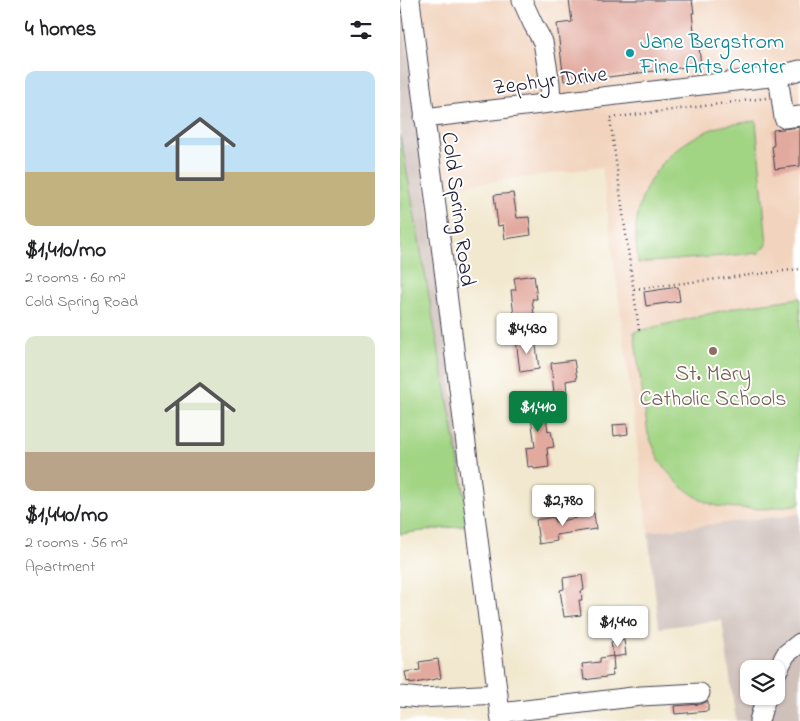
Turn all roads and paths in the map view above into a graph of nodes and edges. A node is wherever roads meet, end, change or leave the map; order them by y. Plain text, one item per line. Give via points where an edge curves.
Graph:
1 (410, 0) edge
2 (522, 0) edge
3 (406, 23) edge
4 (408, 45) edge
5 (800, 70) edge
6 (778, 76) junction
7 (765, 98) dead end
8 (551, 102) junction
9 (800, 116) edge
10 (424, 118) junction
11 (800, 269) edge
12 (634, 289) junction
13 (639, 330) dead end
14 (800, 643) edge
15 (783, 660) edge
16 (700, 693) dead end
17 (498, 694) junction
18 (400, 696) edge
19 (764, 705) edge
20 (501, 717) edge
21 (760, 721) edge

1 - 3 street, Cold Spring Road
2 - 8 street via 543,42
3 - 4 street, Cold Spring Road
4 - 10 street, Cold Spring Road
5 - 6 street, Zephyr Drive
6 - 8 street, Zephyr Drive
6 - 9 street via 784,118
7 - 12 path via 610,118
8 - 10 street, Zephyr Drive
10 - 17 street, Cold Spring Road
11 - 12 path
12 - 13 path
14 - 15 street
16 - 20 street via 641,696
17 - 18 street
17 - 20 street, Cold Spring Road
19 - 21 street

